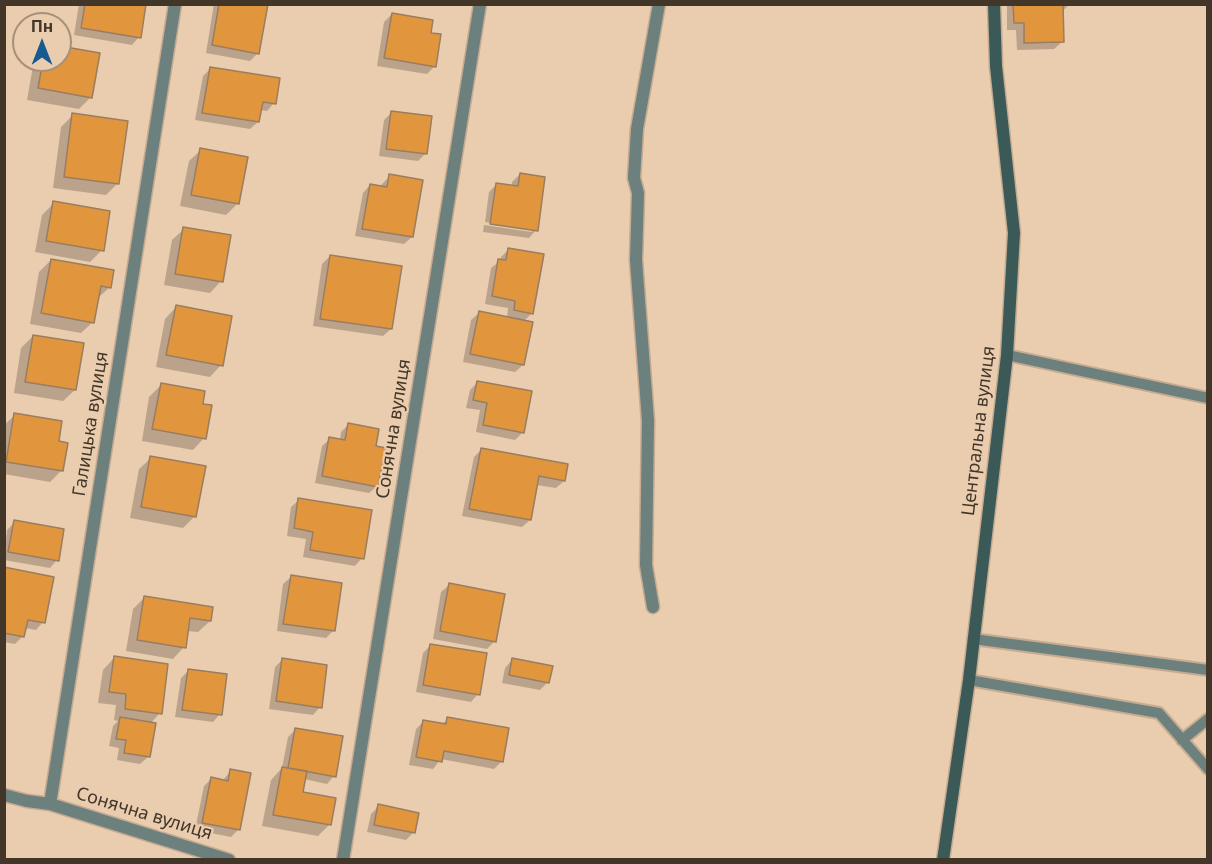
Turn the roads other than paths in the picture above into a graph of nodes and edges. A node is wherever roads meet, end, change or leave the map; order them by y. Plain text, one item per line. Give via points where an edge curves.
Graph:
1 (175, 4) edge
2 (480, 4) edge
3 (659, 4) edge
4 (994, 4) edge
5 (1007, 355) junction
6 (1208, 398) edge
7 (653, 607) dead end
8 (973, 639) junction
9 (1208, 670) edge
10 (969, 681) junction
11 (1208, 719) edge
12 (1182, 740) junction
13 (1208, 769) edge
14 (4, 795) edge
15 (50, 804) junction
16 (229, 860) edge
17 (343, 860) edge
18 (943, 860) edge

1 - 15 street, Галицька вулиця
2 - 17 street, Сонячна вулиця
3 - 7 street via 637,129 634,178 638,193 636,260 648,421 646,565
4 - 5 main road, Центральна вулиця via 996,66 1014,233
5 - 6 lane
5 - 8 main road, Центральна вулиця
8 - 9 lane
8 - 10 main road, Центральна вулиця
10 - 12 lane via 1159,713
10 - 18 main road, Центральна вулиця
11 - 12 lane
12 - 13 lane
14 - 15 street
15 - 16 street, Сонячна вулиця

